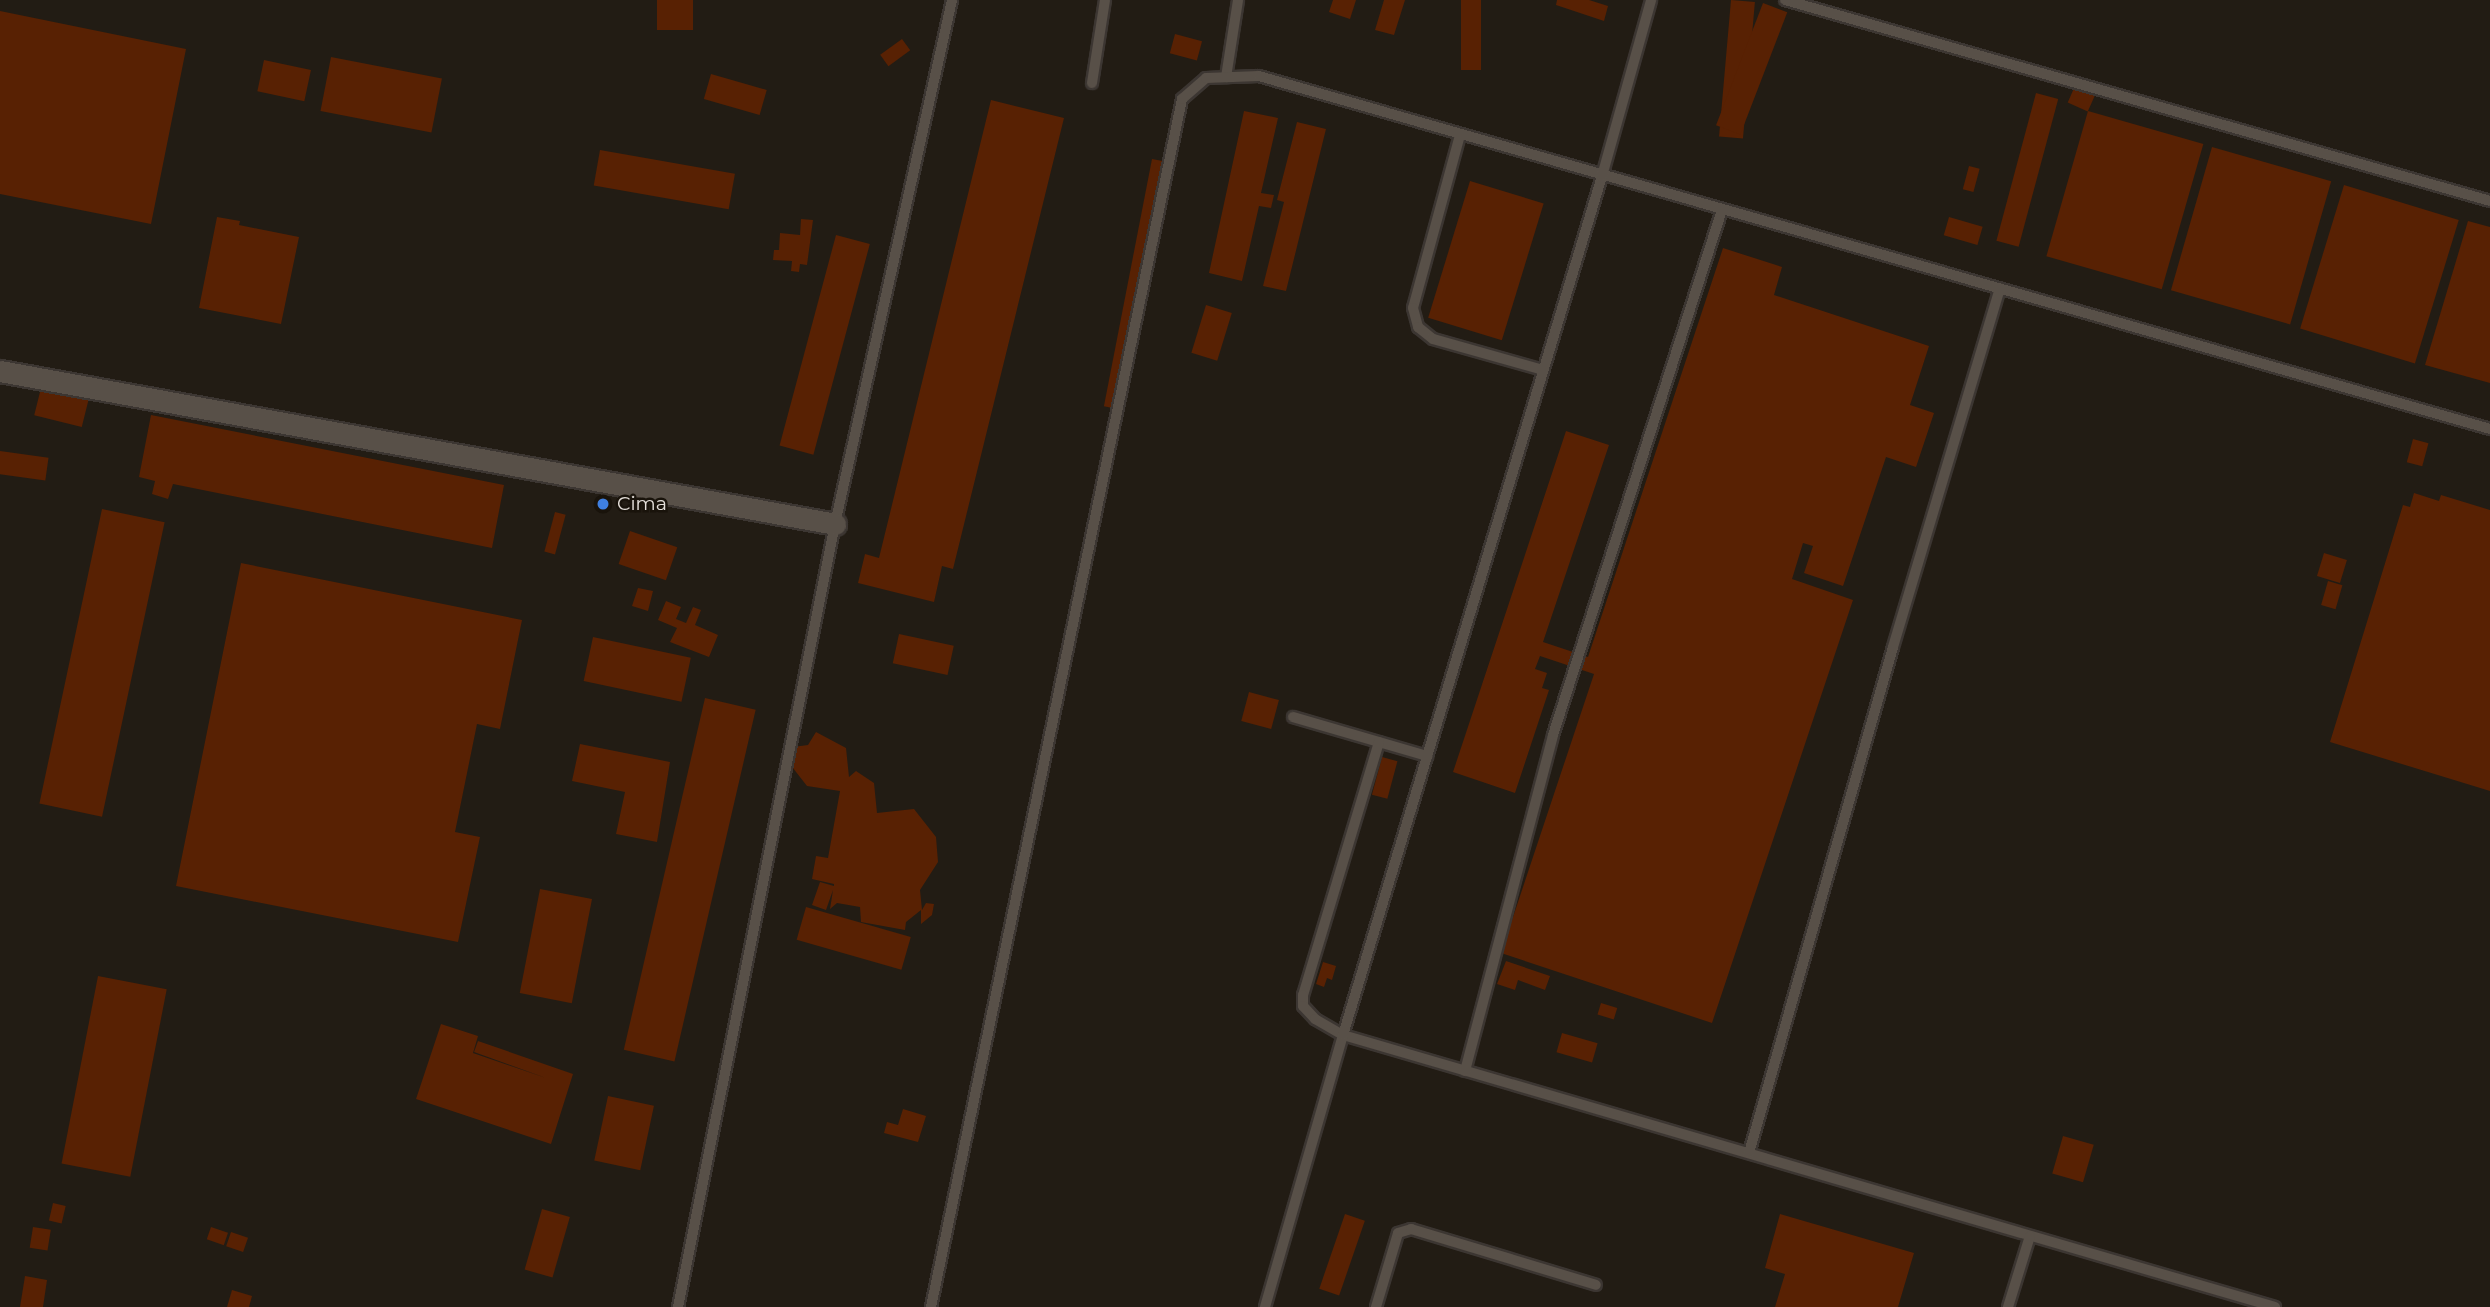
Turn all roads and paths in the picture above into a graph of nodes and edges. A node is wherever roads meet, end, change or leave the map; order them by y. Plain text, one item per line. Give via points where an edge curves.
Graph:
1 (953, 0) edge
2 (1105, 0) edge
3 (1238, 0) edge
4 (1651, 0) edge
5 (1785, 0) edge
6 (1226, 77) junction
7 (1092, 83) dead end
8 (1460, 135) junction
9 (1602, 176) junction
10 (2490, 201) edge
11 (1722, 210) junction
12 (2000, 289) junction
13 (1544, 370) junction
14 (0, 371) edge
15 (2490, 429) edge
16 (835, 524) junction
17 (1293, 718) dead end
18 (1379, 742) junction
19 (1427, 756) junction
20 (1343, 1035) junction
21 (1465, 1071) junction
22 (1749, 1153) junction
23 (2030, 1236) junction
24 (1597, 1285) dead end
25 (678, 1307) edge
26 (931, 1307) edge
27 (1265, 1307) edge
28 (1376, 1307) edge
29 (2008, 1307) edge
30 (2275, 1307) edge

1 - 16 lane
2 - 7 lane
3 - 6 lane
4 - 9 lane
5 - 10 lane
6 - 8 lane via 1259,76
6 - 26 lane via 1206,78 1182,99
8 - 9 lane
8 - 13 lane via 1413,308 1418,327 1433,339
9 - 11 lane
9 - 13 lane
11 - 12 lane
11 - 21 lane via 1553,735
12 - 15 lane
12 - 22 lane
13 - 19 lane
14 - 16 street
16 - 25 lane
17 - 18 lane
18 - 19 lane
18 - 20 lane via 1303,995 1303,1006 1315,1019
19 - 20 lane
20 - 21 lane
20 - 27 lane
21 - 22 lane
22 - 23 lane
23 - 29 lane
23 - 30 lane
24 - 28 lane via 1411,1229 1398,1233

